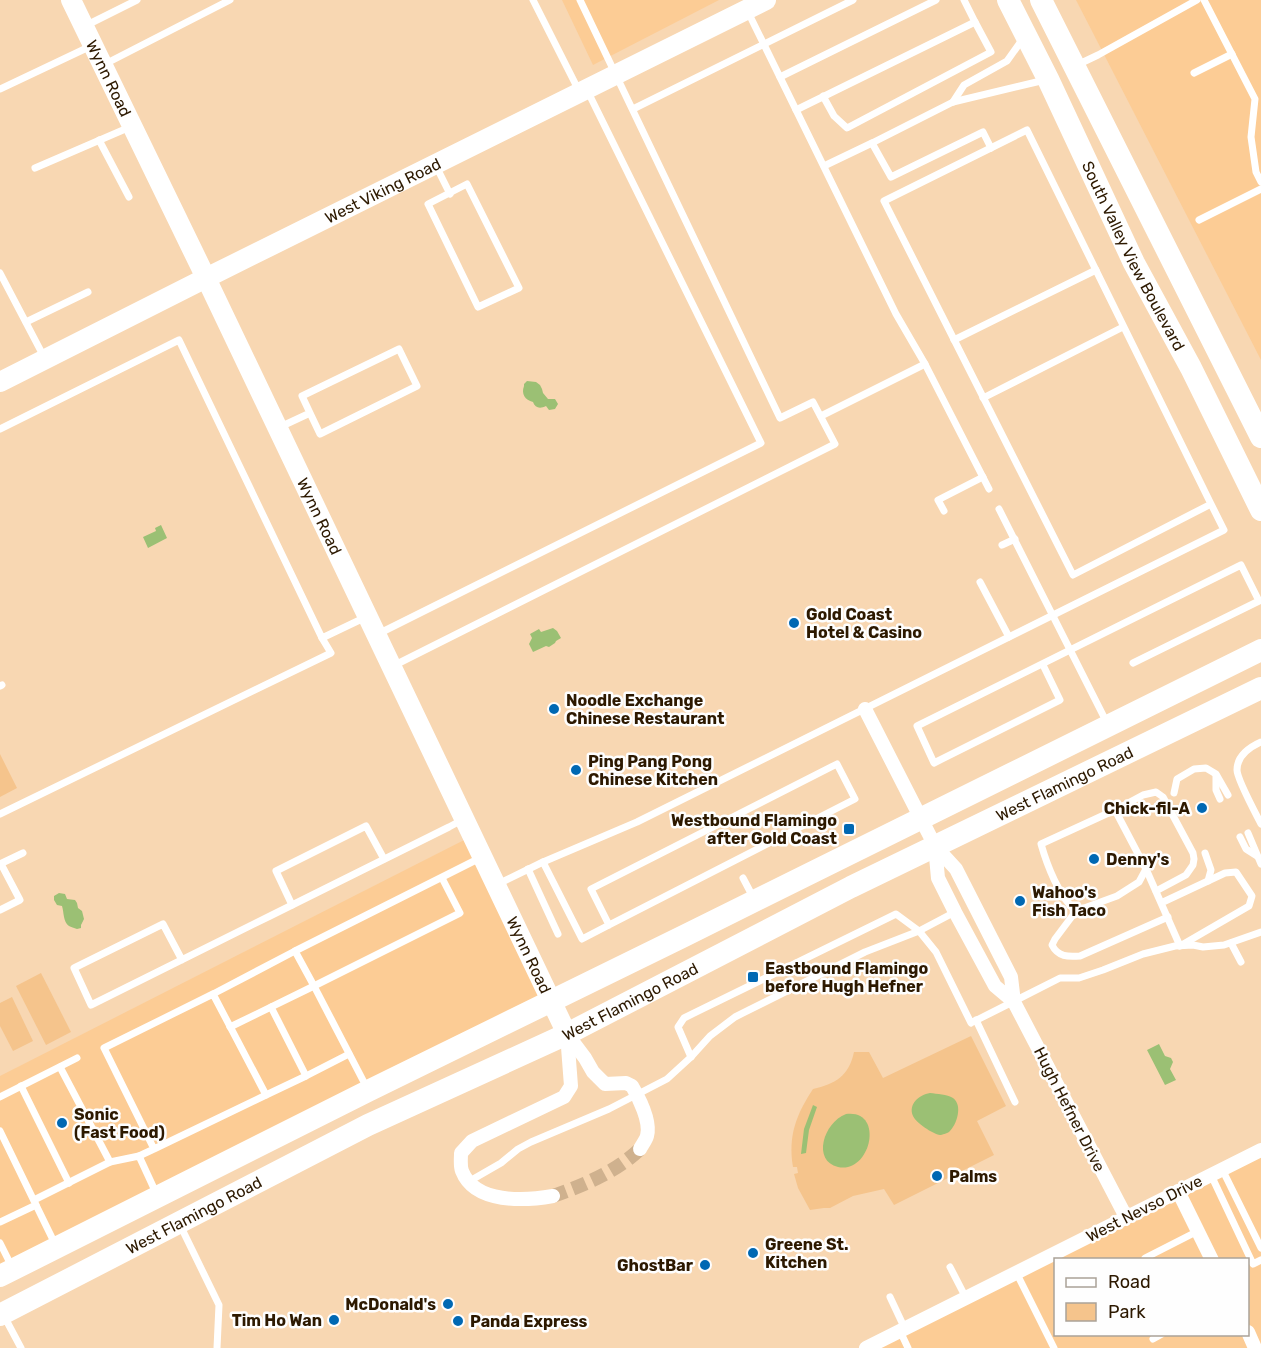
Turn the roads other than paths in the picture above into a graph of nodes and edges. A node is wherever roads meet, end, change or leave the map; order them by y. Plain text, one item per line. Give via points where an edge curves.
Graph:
1 (71, 0) edge
2 (136, 0) edge
3 (230, 0) edge
4 (533, 0) edge
5 (580, 0) edge
6 (766, 0) edge
7 (853, 0) edge
8 (936, 0) edge
9 (964, 0) edge
10 (1008, 0) edge
11 (1041, 0) edge
12 (1197, 0) edge
13 (1204, 0) edge
14 (747, 9) junction
15 (975, 22) junction
16 (84, 26) junction
17 (1026, 35) junction
18 (93, 44) junction
19 (764, 44) junction
20 (1232, 54) junction
21 (103, 65) junction
22 (1074, 66) junction
23 (1194, 73) dead end
24 (616, 74) junction
25 (780, 77) junction
26 (1048, 79) junction
27 (0, 89) edge
28 (583, 91) junction
29 (823, 96) junction
30 (953, 102) junction
31 (633, 109) junction
32 (796, 110) junction
33 (132, 126) junction
34 (99, 140) junction
35 (872, 143) junction
36 (991, 148) junction
37 (435, 164) junction
38 (824, 166) junction
39 (35, 168) dead end
40 (1261, 182) edge
41 (1261, 189) edge
42 (450, 194) junction
43 (129, 197) dead end
44 (1200, 220) dead end
45 (1095, 270) junction
46 (0, 273) edge
47 (206, 278) junction
48 (88, 292) dead end
49 (26, 322) junction
50 (1124, 327) junction
51 (954, 340) junction
52 (45, 359) junction
53 (925, 364) junction
54 (0, 382) edge
55 (983, 398) junction
56 (310, 413) junction
57 (821, 416) junction
58 (278, 428) junction
59 (0, 429) edge
60 (1261, 437) edge
61 (983, 477) junction
62 (989, 489) dead end
63 (1211, 504) junction
64 (999, 508) dead end
65 (1261, 510) edge
66 (944, 512) dead end
67 (1015, 539) junction
68 (1002, 545) dead end
69 (980, 582) dead end
70 (1052, 615) junction
71 (367, 616) junction
72 (375, 635) junction
73 (1009, 637) junction
74 (322, 638) junction
75 (1261, 650) edge
76 (1070, 651) junction
77 (1132, 663) dead end
78 (1043, 664) junction
79 (391, 667) junction
80 (1261, 688) edge
81 (866, 709) junction
82 (1108, 726) junction
83 (1261, 742) edge
84 (1216, 774) junction
85 (1174, 793) dead end
86 (1228, 795) dead end
87 (1220, 799) dead end
88 (1115, 810) junction
89 (0, 814) edge
90 (464, 819) junction
91 (921, 819) junction
92 (1261, 824) edge
93 (1248, 833) dead end
94 (1240, 837) dead end
95 (934, 846) junction
96 (23, 853) dead end
97 (1205, 853) dead end
98 (1257, 856) junction
99 (483, 857) junction
100 (384, 859) junction
101 (543, 862) junction
102 (0, 864) edge
103 (1261, 864) edge
104 (528, 869) junction
105 (1146, 869) junction
106 (442, 878) junction
107 (743, 878) dead end
108 (1208, 881) junction
109 (496, 885) junction
110 (1156, 891) junction
111 (755, 902) junction
112 (1161, 903) junction
113 (292, 905) junction
114 (0, 910) edge
115 (1076, 911) junction
116 (955, 912) junction
117 (1168, 918) junction
118 (609, 925) junction
119 (919, 931) junction
120 (1261, 932) edge
121 (558, 934) dead end
122 (1231, 943) junction
123 (1180, 945) junction
124 (295, 951) junction
125 (182, 960) junction
126 (1241, 962) dead end
127 (314, 986) junction
128 (213, 994) junction
129 (551, 1001) junction
130 (1014, 1002) junction
131 (271, 1007) junction
132 (976, 1020) junction
133 (230, 1028) junction
134 (567, 1034) junction
135 (349, 1054) junction
136 (691, 1057) junction
137 (77, 1058) dead end
138 (60, 1067) junction
139 (306, 1076) junction
140 (21, 1086) junction
141 (368, 1091) junction
142 (266, 1095) junction
143 (637, 1095) junction
144 (0, 1097) edge
145 (1015, 1102) dead end
146 (0, 1131) edge
147 (264, 1143) junction
148 (154, 1149) junction
149 (640, 1149) tunnel mouth
150 (1261, 1150) edge
151 (139, 1156) junction
152 (110, 1162) junction
153 (1216, 1172) junction
154 (468, 1182) junction
155 (69, 1183) junction
156 (1178, 1191) junction
157 (158, 1196) junction
158 (553, 1196) tunnel mouth
159 (35, 1203) junction
160 (1126, 1217) junction
161 (0, 1222) edge
162 (178, 1222) junction
163 (1198, 1231) junction
164 (0, 1244) edge
165 (56, 1247) junction
166 (1261, 1248) edge
167 (1145, 1258) edge
168 (1211, 1258) edge
169 (1257, 1262) edge
170 (951, 1266) dead end
171 (1016, 1272) junction
172 (7, 1273) edge
173 (60, 1284) junction
174 (890, 1297) dead end
175 (966, 1298) junction
176 (2, 1314) edge
177 (903, 1330) junction
178 (1160, 1336) edge
179 (1153, 1339) dead end
180 (21, 1348) edge
181 (217, 1348) edge
182 (866, 1348) edge
183 (908, 1348) edge
184 (1054, 1348) edge

1 - 16 street, Wynn Road
2 - 16 lane
3 - 21 lane
4 - 28 lane
5 - 24 lane
6 - 14 street, West Viking Road
7 - 19 lane
8 - 25 lane
9 - 15 lane
10 - 17 main road, South Valley View Boulevard
11 - 22 main road, South Valley View Boulevard
12 - 22 lane
13 - 20 lane
14 - 19 lane
14 - 24 street, West Viking Road
15 - 29 lane
15 - 29 lane via 991,52 848,128 834,116
16 - 18 street, Wynn Road
17 - 26 main road, South Valley View Boulevard
17 - 30 lane via 1007,61 964,85
18 - 21 street, Wynn Road
18 - 27 lane
19 - 25 lane
19 - 31 lane
20 - 23 lane
20 - 40 lane via 1255,99 1251,137
21 - 33 street, Wynn Road
22 - 26 main road
22 - 60 main road, South Valley View Boulevard
24 - 28 street, West Viking Road
24 - 31 lane
25 - 32 lane
26 - 30 lane
26 - 65 main road, South Valley View Boulevard via 1134,263
28 - 37 street, West Viking Road
28 - 72 lane via 761,443
29 - 32 lane
30 - 35 lane
31 - 57 lane via 780,418 813,402
32 - 38 lane
33 - 34 lane
33 - 47 street, Wynn Road
34 - 39 lane
34 - 43 lane
35 - 36 lane via 891,177 982,132
35 - 38 lane
36 - 45 lane via 1027,130
36 - 51 lane via 884,201
37 - 42 lane
37 - 47 street, West Viking Road
38 - 53 lane via 896,314
41 - 44 lane
42 - 42 lane via 428,204 478,307 519,288 467,184
45 - 50 lane
45 - 51 lane
46 - 49 lane
47 - 52 street, West Viking Road
47 - 58 street, Wynn Road
48 - 49 lane
49 - 52 lane
50 - 55 lane
50 - 63 lane
51 - 55 lane
52 - 54 street, West Viking Road
53 - 57 lane
53 - 61 lane
55 - 63 lane via 1073,575
56 - 56 lane via 320,434 417,386 399,349 302,396
56 - 58 lane
57 - 79 lane via 835,444
58 - 71 street, Wynn Road
59 - 74 lane via 179,340
61 - 62 lane
61 - 66 lane via 938,500
63 - 70 lane via 1224,530
64 - 67 lane
67 - 68 lane
67 - 70 lane
69 - 73 lane
70 - 73 lane
70 - 76 lane
71 - 72 street, Wynn Road
71 - 74 lane
72 - 79 street, Wynn Road
73 - 81 lane
74 - 89 lane via 331,653
75 - 82 main road, West Flamingo Road
76 - 77 lane via 1241,565 1259,601
76 - 78 lane
76 - 82 lane
78 - 78 lane via 1060,700 934,763 917,726
79 - 90 street, Wynn Road
80 - 95 main road, West Flamingo Road
81 - 91 street, Hugh Hefner Drive
81 - 101 lane via 637,822
82 - 91 main road, West Flamingo Road
83 - 92 lane via 1240,758 1237,771
84 - 85 lane via 1206,768 1194,769 1177,779
84 - 86 lane
84 - 87 lane
88 - 105 lane
88 - 110 lane via 1156,792 1163,797 1193,853 1191,871
88 - 115 lane via 1041,844 1047,866
90 - 99 street, Wynn Road
90 - 100 lane
91 - 95 street, Hugh Hefner Drive
91 - 111 main road, West Flamingo Road
93 - 98 lane
94 - 98 lane via 1246,849
95 - 116 street, Hugh Hefner Drive via 938,878
95 - 130 street, Hugh Hefner Drive via 956,869 996,946 1011,977
95 - 134 main road, West Flamingo Road
96 - 102 lane
97 - 108 lane via 1211,870
98 - 103 lane
99 - 106 lane
99 - 109 street, Wynn Road
100 - 113 lane
100 - 113 lane via 366,826 276,871
101 - 104 lane
101 - 118 lane via 582,939
102 - 114 lane via 20,900
104 - 109 lane
104 - 121 lane
105 - 110 lane
105 - 115 lane via 1139,882 1117,896
106 - 124 lane
106 - 127 lane via 460,914
107 - 111 lane
108 - 112 lane
108 - 123 lane via 1236,872 1252,896 1248,906
109 - 129 street, Wynn Road
110 - 112 lane
111 - 129 main road, West Flamingo Road
112 - 117 lane
113 - 125 lane
115 - 117 lane via 1054,939 1052,945 1060,955 1080,956
116 - 119 lane
116 - 130 street, Hugh Hefner Drive via 994,986
117 - 123 lane
118 - 118 lane via 855,799 837,764 591,889
119 - 132 lane via 936,952 971,1023
119 - 136 lane via 865,952 735,1017
119 - 136 lane via 896,914 684,1018 678,1027
120 - 122 lane
122 - 123 lane
122 - 126 lane
123 - 130 lane via 1079,978 1060,978
124 - 127 lane
124 - 128 lane
125 - 125 lane via 91,1005 74,968 163,924
127 - 131 lane
127 - 135 lane
128 - 133 lane
128 - 148 lane via 104,1048
129 - 134 street, Wynn Road
129 - 141 main road, West Flamingo Road
130 - 132 lane
130 - 160 street, Hugh Hefner Drive
131 - 133 lane
131 - 139 lane
132 - 145 lane
133 - 142 lane
134 - 143 street via 605,1084 626,1083
134 - 154 street via 572,1086 564,1097 472,1141 461,1153 461,1169
134 - 162 main road, West Flamingo Road via 368,1125
135 - 139 lane
135 - 141 lane
136 - 143 lane via 667,1079
137 - 138 lane
138 - 140 lane
138 - 152 lane
139 - 142 lane
140 - 144 lane
140 - 155 lane
141 - 147 main road, West Flamingo Road
142 - 148 lane
143 - 149 street via 647,1124 647,1136
143 - 154 lane via 531,1142
146 - 159 lane
147 - 157 main road, West Flamingo Road
147 - 162 main road via 232,1177 180,1206
148 - 151 lane
150 - 153 street, West Nevso Drive
151 - 152 lane
151 - 157 lane
152 - 155 lane
153 - 156 street, West Nevso Drive
153 - 166 lane
153 - 169 lane
154 - 158 street via 497,1197 519,1200
155 - 159 lane
156 - 160 street, West Nevso Drive
156 - 163 street
157 - 165 main road, West Flamingo Road
157 - 173 main road via 162,1206 154,1217 109,1241
159 - 161 lane
159 - 165 lane
160 - 171 street, West Nevso Drive
162 - 173 main road, West Flamingo Road
162 - 181 lane via 219,1305
163 - 167 lane
163 - 168 street
164 - 172 lane
165 - 172 main road, West Flamingo Road
170 - 175 lane
171 - 175 street, West Nevso Drive
171 - 184 lane
173 - 176 main road, West Flamingo Road
174 - 177 lane
175 - 177 street, West Nevso Drive
176 - 180 lane
177 - 182 street, West Nevso Drive
177 - 183 lane
178 - 179 lane

